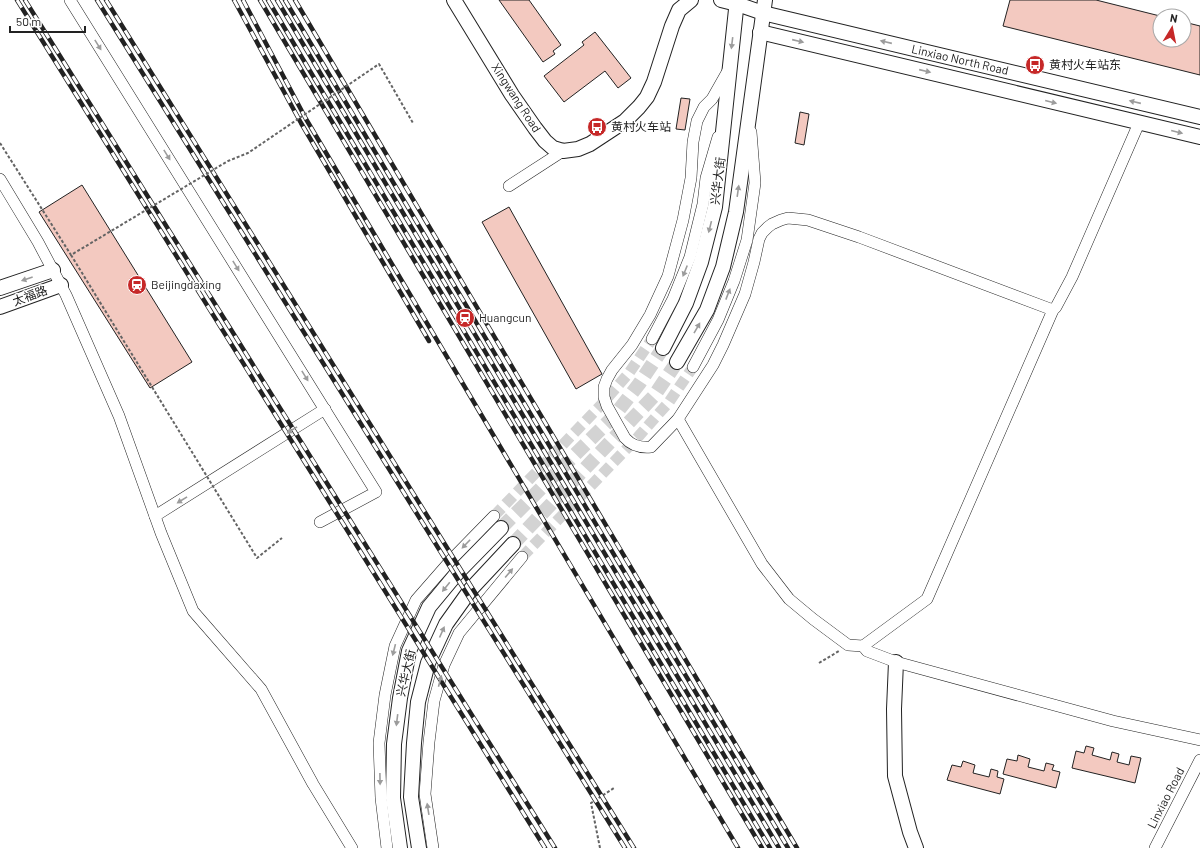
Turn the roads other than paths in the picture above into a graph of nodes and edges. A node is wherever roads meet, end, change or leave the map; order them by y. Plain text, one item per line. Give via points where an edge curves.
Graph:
1 (70, 0) edge
2 (454, 0) edge
3 (691, 0) edge
4 (721, 0) edge
5 (737, 2) edge
6 (764, 6) edge
7 (760, 32) junction
8 (729, 67) junction
9 (725, 111) junction
10 (749, 113) junction
11 (1200, 117) edge
12 (1139, 123) junction
13 (1200, 138) edge
14 (563, 151) junction
15 (0, 179) edge
16 (509, 186) dead end
17 (53, 270) junction
18 (61, 284) junction
19 (0, 288) edge
20 (0, 307) edge
21 (1053, 310) junction
22 (652, 339) tunnel mouth
23 (663, 348) tunnel mouth
24 (677, 362) tunnel mouth
25 (693, 367) tunnel mouth
26 (325, 409) junction
27 (678, 419) junction
28 (155, 516) junction
29 (320, 522) dead end
30 (497, 522) joint
31 (513, 544) tunnel mouth
32 (522, 557) tunnel mouth
33 (862, 646) junction
34 (896, 662) junction
35 (1200, 740) edge
36 (1200, 760) edge
37 (352, 848) edge
38 (387, 848) edge
39 (400, 848) edge
40 (419, 848) edge
41 (433, 848) edge
42 (916, 848) edge
43 (1155, 848) edge

1 -> 26 street
2 - 14 main road, Xingwang Road via 544,141
3 - 14 main road via 679,10 647,98 625,121 603,137 578,149
4 - 5 main road, Linxiao North Road
5 - 6 main road, Linxiao North Road
5 - 7 main road
5 -> 8 main road, 兴华大街
6 - 7 main road, 兴华大街
11 -> 6 main road, Linxiao North Road
7 - 10 main road, 兴华大街
7 -> 12 main road, Linxiao North Road
8 - 9 main road, 兴华大街
8 - 27 street via 697,121 684,220 668,276 650,315 612,370 604,387 604,397 625,438 638,447 651,447
9 -> 22 street via 706,178 703,204 690,257 673,299
9 -> 23 main road, 兴华大街 via 715,207 701,262 686,303
24 -> 10 main road, 兴华大街 via 707,310 723,267 736,212
25 -> 10 street via 718,320 747,240 756,183
12 -> 13 main road, Linxiao North Road
12 - 21 street via 1072,277
14 - 16 street
15 - 17 street
17 - 18 street
17 -> 19 main road, 太福路
18 - 20 main road, 太福路
18 - 28 street via 118,416
21 - 27 street via 859,237 808,220 788,218 772,224 762,233 745,294 723,345
21 - 33 street via 928,599
26 -> 28 street
26 - 29 street via 376,492
27 - 33 street via 762,564 789,599 848,645
28 - 37 street via 193,611 261,689 313,784
30 -> 38 street via 451,560 416,600 395,646 379,743 381,798
30 -> 39 main road, 兴华大街 via 429,607 409,651 394,744 393,798
40 -> 31 main road, 兴华大街 via 411,797 418,702 428,663 446,624 471,589
41 -> 32 street via 425,794 434,701 444,665 459,633
33 - 34 street via 867,651
34 - 35 street via 1112,720
34 - 42 main road via 894,776
36 - 43 street, Linxiao Road

